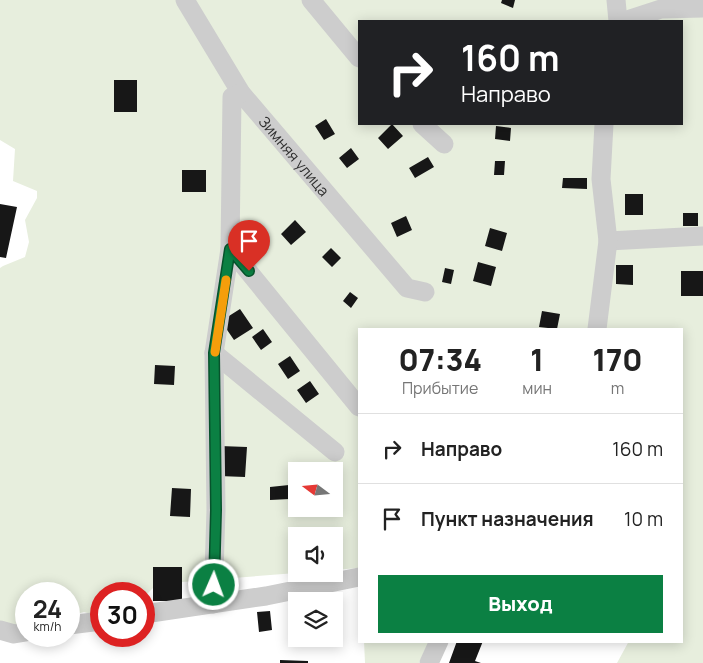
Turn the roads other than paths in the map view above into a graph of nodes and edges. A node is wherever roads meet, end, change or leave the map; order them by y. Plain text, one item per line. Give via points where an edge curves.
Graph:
1 (185, 0) edge
2 (310, 0) edge
3 (616, 0) edge
4 (703, 8) edge
5 (618, 20) edge
6 (627, 20) edge
7 (358, 57) edge
8 (242, 93) junction
9 (423, 125) edge
10 (604, 125) edge
11 (444, 144) dead end
12 (703, 236) edge
13 (608, 241) junction
14 (230, 249) junction
15 (425, 292) dead end
16 (597, 328) edge
17 (214, 353) junction
18 (358, 406) edge
19 (336, 452) dead end
20 (358, 577) edge
21 (213, 604) junction
22 (155, 612) edge
23 (0, 630) edge
24 (15, 634) edge
25 (438, 643) edge
26 (429, 663) edge

1 - 8 street, Зимняя улица
2 - 7 street
3 - 5 street
4 - 6 street via 661,9
8 - 14 street via 232,97
8 - 15 street, Зимняя улица via 408,288
9 - 11 street
10 - 13 street via 601,179
12 - 13 street
13 - 16 street
14 - 17 street
14 - 18 street
17 - 19 street
17 - 21 street via 216,510
20 - 21 street
21 - 22 street
23 - 24 street
25 - 26 street

